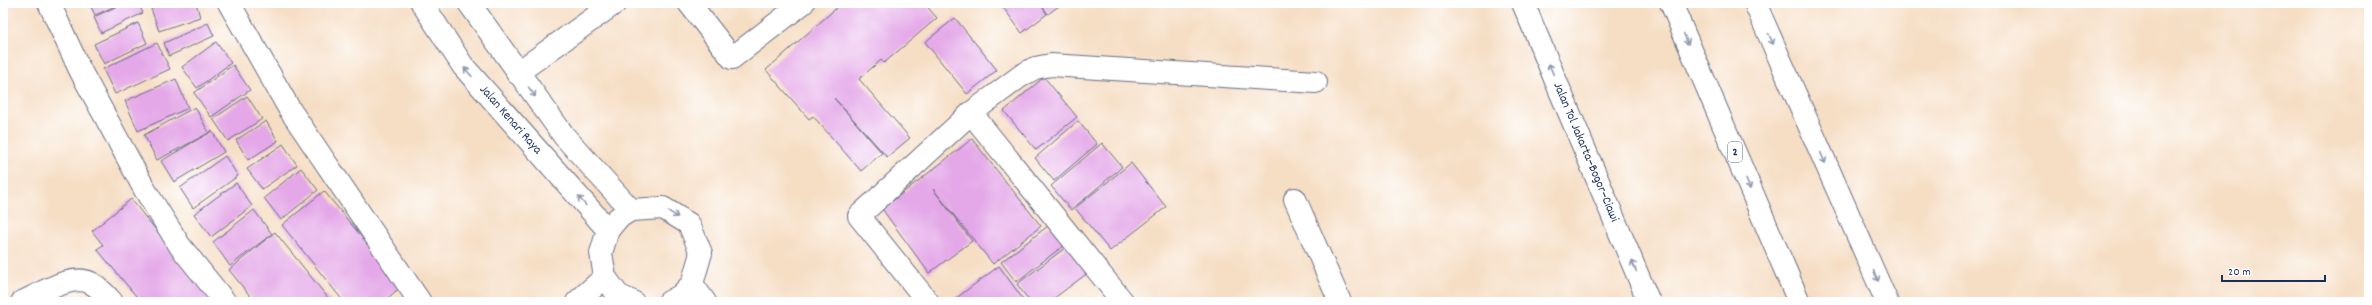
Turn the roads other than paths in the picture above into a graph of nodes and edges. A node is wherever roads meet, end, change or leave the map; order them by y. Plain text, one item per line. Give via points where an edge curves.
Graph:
1 (49, 3) edge
2 (229, 3) edge
3 (422, 3) edge
4 (470, 3) edge
5 (615, 3) edge
6 (689, 3) edge
7 (803, 3) edge
8 (1523, 3) edge
9 (1670, 3) edge
10 (1755, 3) edge
11 (518, 73) junction
12 (1316, 82) dead end
13 (971, 113) junction
14 (1295, 199) dead end
15 (631, 210) junction
16 (608, 230) junction
17 (605, 277) junction
18 (692, 284) junction
19 (22, 302) edge
20 (112, 302) edge
21 (225, 302) edge
22 (420, 302) edge
23 (577, 302) edge
24 (633, 302) edge
25 (669, 302) edge
26 (705, 302) edge
27 (927, 302) edge
28 (1123, 302) edge
29 (1340, 302) edge
30 (1649, 302) edge
31 (1799, 302) edge
32 (1887, 302) edge

1 - 21 main road via 80,70 145,190 180,246
2 - 22 main road via 290,110
16 -> 3 main road, Jalan Kenari Raya via 463,66
4 - 11 main road
5 - 11 main road
6 - 7 main road via 732,58
30 -> 8 main road, Jalan Tol Jakarta–Bogor–Ciawi
9 -> 31 main road, 2
10 -> 32 main road
11 -> 15 main road via 564,136
12 - 13 main road via 1051,65 1022,74
13 - 27 main road via 859,216
13 - 28 main road
14 - 29 main road
15 - 16 main road via 618,218
15 -> 18 main road via 663,208 689,224 701,254
16 - 17 main road via 601,253
17 - 23 main road
17 - 24 main road via 618,295
18 - 25 main road via 680,296
18 - 26 main road
19 - 20 main road via 68,281 82,280 91,283

